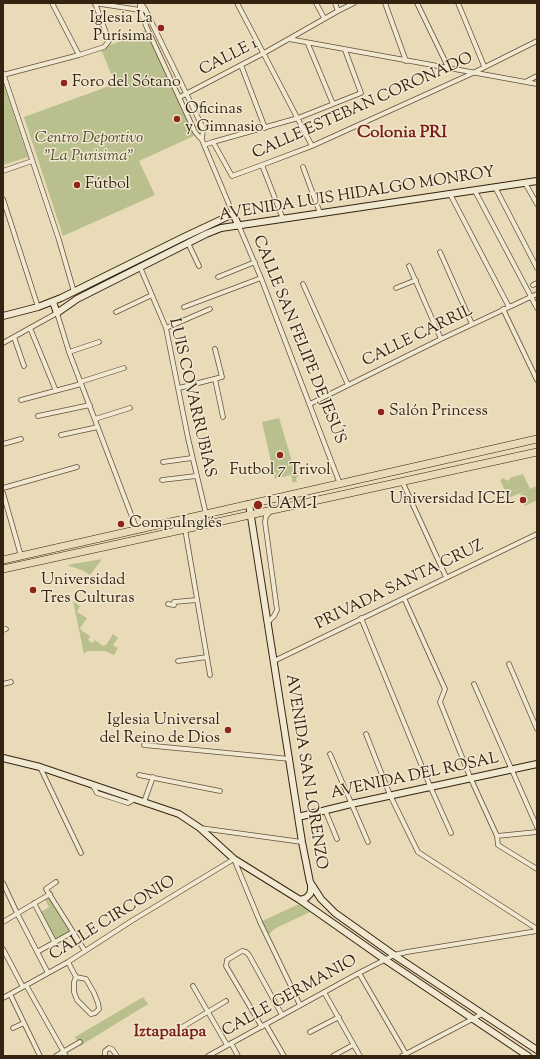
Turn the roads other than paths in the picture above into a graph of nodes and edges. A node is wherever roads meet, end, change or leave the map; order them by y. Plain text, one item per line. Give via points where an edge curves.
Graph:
1 (52, 3) edge
2 (94, 3) edge
3 (140, 3) edge
4 (237, 3) edge
5 (316, 3) edge
6 (335, 3) edge
7 (354, 3) edge
8 (385, 3) edge
9 (417, 3) edge
10 (458, 3) edge
11 (142, 10) junction
12 (338, 11) junction
13 (324, 18) junction
14 (289, 40) junction
15 (537, 41) edge
16 (308, 44) junction
17 (345, 50) junction
18 (264, 53) junction
19 (79, 55) junction
20 (406, 61) junction
21 (241, 65) junction
22 (484, 66) junction
23 (448, 67) junction
24 (473, 72) junction
25 (3, 74) edge
26 (537, 76) edge
27 (526, 82) junction
28 (537, 84) edge
29 (186, 94) junction
30 (180, 97) junction
31 (333, 104) junction
32 (298, 118) junction
33 (265, 128) junction
34 (202, 140) junction
35 (213, 142) junction
36 (204, 145) junction
37 (312, 146) junction
38 (32, 161) junction
39 (262, 166) junction
40 (303, 167) dead end
41 (3, 171) edge
42 (537, 181) edge
43 (525, 183) junction
44 (495, 187) junction
45 (475, 190) junction
46 (450, 194) junction
47 (3, 199) edge
48 (537, 204) edge
49 (320, 213) junction
50 (233, 214) junction
51 (283, 220) junction
52 (239, 226) junction
53 (188, 243) junction
54 (440, 252) dead end
55 (254, 262) junction
56 (200, 266) dead end
57 (409, 266) dead end
58 (140, 267) junction
59 (537, 268) edge
60 (218, 277) dead end
61 (261, 278) junction
62 (416, 280) junction
63 (303, 284) dead end
64 (396, 288) dead end
65 (74, 292) junction
66 (537, 294) edge
67 (152, 295) junction
68 (532, 296) junction
69 (53, 302) junction
70 (38, 307) junction
71 (184, 307) dead end
72 (508, 307) junction
73 (537, 308) edge
74 (210, 309) dead end
75 (503, 309) junction
76 (116, 312) dead end
77 (57, 313) junction
78 (3, 316) edge
79 (472, 324) junction
80 (30, 328) junction
81 (166, 328) junction
82 (14, 336) junction
83 (442, 339) junction
84 (99, 342) dead end
85 (3, 343) edge
86 (215, 349) dead end
87 (69, 352) junction
88 (24, 366) dead end
89 (124, 368) dead end
90 (215, 379) junction
91 (537, 380) edge
92 (81, 383) junction
93 (348, 385) junction
94 (179, 388) junction
95 (56, 391) junction
96 (21, 400) dead end
97 (310, 404) junction
98 (90, 405) junction
99 (130, 408) dead end
100 (38, 416) dead end
101 (223, 417) dead end
102 (96, 419) junction
103 (98, 428) junction
104 (61, 435) dead end
105 (21, 439) dead end
106 (537, 439) edge
107 (3, 444) edge
108 (537, 452) edge
109 (192, 458) junction
110 (163, 462) dead end
111 (77, 467) dead end
112 (196, 476) junction
113 (162, 480) dead end
114 (402, 481) junction
115 (340, 484) junction
116 (3, 488) edge
117 (3, 494) edge
118 (249, 504) junction
119 (272, 510) junction
120 (206, 514) junction
121 (251, 514) junction
122 (185, 529) junction
123 (137, 530) junction
124 (537, 535) edge
125 (21, 556) junction
126 (3, 560) edge
127 (3, 568) edge
128 (446, 577) junction
129 (404, 598) junction
130 (197, 600) junction
131 (168, 604) dead end
132 (361, 618) junction
133 (268, 622) junction
134 (207, 657) junction
135 (274, 660) junction
136 (178, 661) dead end
137 (509, 664) dead end
138 (210, 675) dead end
139 (11, 682) dead end
140 (3, 684) edge
141 (474, 684) dead end
142 (537, 729) edge
143 (366, 734) dead end
144 (144, 745) dead end
145 (330, 754) dead end
146 (3, 758) edge
147 (290, 759) junction
148 (537, 764) edge
149 (40, 767) junction
150 (511, 769) junction
151 (139, 775) dead end
152 (470, 777) junction
153 (153, 778) junction
154 (430, 786) junction
155 (220, 791) dead end
156 (390, 795) junction
157 (144, 802) junction
158 (351, 804) junction
159 (325, 810) junction
160 (298, 817) junction
161 (537, 827) edge
162 (200, 828) junction
163 (537, 832) edge
164 (451, 833) dead end
165 (497, 836) junction
166 (338, 839) dead end
167 (302, 842) junction
168 (368, 842) dead end
169 (81, 853) dead end
170 (234, 859) junction
171 (537, 869) edge
172 (56, 882) dead end
173 (310, 882) junction
174 (3, 883) edge
175 (50, 894) junction
176 (300, 900) junction
177 (34, 903) junction
178 (17, 913) junction
179 (3, 922) edge
180 (537, 930) edge
181 (73, 932) junction
182 (55, 943) junction
183 (3, 949) edge
184 (85, 951) junction
185 (37, 952) junction
186 (394, 955) junction
187 (384, 959) junction
188 (68, 962) junction
189 (48, 973) junction
190 (359, 973) junction
191 (76, 977) junction
192 (25, 986) junction
193 (192, 986) dead end
194 (324, 992) junction
195 (10, 994) junction
196 (456, 996) junction
197 (3, 998) edge
198 (226, 1000) dead end
199 (451, 1004) junction
200 (300, 1005) junction
201 (207, 1011) junction
202 (482, 1014) junction
203 (282, 1015) junction
204 (339, 1018) junction
205 (472, 1018) junction
206 (24, 1023) junction
207 (264, 1026) junction
208 (13, 1028) dead end
209 (179, 1029) dead end
210 (310, 1032) dead end
211 (80, 1042) dead end
212 (229, 1044) junction
213 (353, 1044) junction
214 (537, 1050) edge
215 (65, 1054) edge
216 (404, 1055) edge
217 (40, 1056) edge
218 (56, 1056) edge
219 (105, 1056) edge
220 (117, 1056) edge
221 (208, 1056) edge
222 (238, 1056) edge
223 (284, 1056) edge
224 (332, 1056) edge
225 (360, 1056) edge
226 (528, 1056) edge

1 - 19 street
2 - 11 street
2 - 19 street via 109,41 104,47
3 - 11 street
4 - 18 street
5 - 13 street
6 - 12 street
7 - 12 street, CALLE 1
8 - 20 street
9 - 23 street
10 - 22 street
11 - 29 street, CALLE SAN FELIPE DE JESÚS
11 - 30 street, CALLE SAN FELIPE DE JESÚS
12 - 13 street, CALLE 1
13 - 14 street, CALLE 1
14 - 16 street
14 - 18 street, CALLE 1
15 - 22 street, CALLE ESTEBAN CORONADO
16 - 17 street
16 - 31 street
17 - 20 street
17 - 31 street via 361,93
18 - 21 street, CALLE 1
18 - 32 street
19 - 25 street
20 - 23 street
21 - 29 street, CALLE 1
21 - 33 street
22 - 24 street, CALLE ESTEBAN CORONADO
23 - 24 street
24 - 27 street
24 - 37 street, CALLE ESTEBAN CORONADO
25 - 38 street
26 - 27 street
27 - 28 street
29 - 30 street, CALLE 1
29 - 34 street, CALLE SAN FELIPE DE JESÚS via 203,128
30 - 34 street, CALLE SAN FELIPE DE JESÚS via 195,132
31 - 32 street
32 - 33 street
32 - 37 street
33 - 35 street
34 - 36 street, CALLE SAN FELIPE DE JESÚS
35 - 36 street
35 - 39 street, CALLE ESTEBAN CORONADO via 232,176
36 - 50 street, CALLE SAN FELIPE DE JESÚS
37 - 39 street, CALLE ESTEBAN CORONADO
38 - 41 street
38 - 65 street
39 - 51 street
40 - 49 street
42 - 43 main road, AVENIDA LUIS HIDALGO MONROY
43 - 44 main road, AVENIDA LUIS HIDALGO MONROY
43 - 48 street
44 - 45 main road, AVENIDA LUIS HIDALGO MONROY
44 - 59 street
45 - 46 main road, AVENIDA LUIS HIDALGO MONROY
45 - 68 street
46 - 49 main road, AVENIDA LUIS HIDALGO MONROY
46 - 72 street
47 - 70 street
49 - 51 main road, AVENIDA LUIS HIDALGO MONROY
50 - 52 main road, CALLE SAN FELIPE DE JESÚS
50 - 65 main road, AVENIDA LUIS HIDALGO MONROY
51 - 52 main road, AVENIDA LUIS HIDALGO MONROY
52 - 53 main road, AVENIDA LUIS HIDALGO MONROY via 213,231
52 - 55 street, CALLE SAN FELIPE DE JESÚS
53 - 56 street
53 - 58 main road, AVENIDA LUIS HIDALGO MONROY
54 - 79 street
55 - 60 street
55 - 61 street, CALLE SAN FELIPE DE JESÚS
57 - 62 street
58 - 67 street, LUIS COVARRUBIAS
58 - 77 main road, AVENIDA LUIS HIDALGO MONROY via 77,299
61 - 71 street
61 - 97 street, CALLE SAN FELIPE DE JESÚS
62 - 64 street
62 - 83 street
63 - 93 street
65 - 69 main road, AVENIDA LUIS HIDALGO MONROY
66 - 68 street, CALLE CARRIL
67 - 76 street
67 - 81 street, LUIS COVARRUBIAS
68 - 72 street, CALLE CARRIL
68 - 73 street
69 - 70 main road, AVENIDA LUIS HIDALGO MONROY
69 - 77 main road
70 - 78 main road, AVENIDA LUIS HIDALGO MONROY
72 - 75 street, CALLE CARRIL
74 - 81 street
75 - 79 street, CALLE CARRIL
75 - 91 street
77 - 80 street
77 - 87 street
79 - 83 street, CALLE CARRIL
80 - 82 street
80 - 95 street
81 - 94 street, LUIS COVARRUBIAS
82 - 85 street
82 - 88 street
83 - 93 street, CALLE CARRIL
84 - 87 street
86 - 90 street via 222,377
87 - 92 street
89 - 92 street
90 - 94 street
90 - 101 street
92 - 95 street
92 - 98 street
93 - 97 street, CALLE CARRIL
94 - 109 street, LUIS COVARRUBIAS
95 - 96 street
97 - 115 street, CALLE SAN FELIPE DE JESÚS
98 - 100 street
98 - 102 street
99 - 102 street
102 - 103 street
103 - 104 street
103 - 123 street
105 - 107 street
106 - 115 main road
108 - 114 main road
109 - 110 street
109 - 112 street, LUIS COVARRUBIAS
111 - 116 street
112 - 113 street
112 - 120 street, LUIS COVARRUBIAS
114 - 119 main road
114 - 128 street
115 - 118 main road
117 - 125 street
118 - 120 main road
118 - 121 main road, AVENIDA SAN LORENZO
119 - 121 main road
119 - 133 street via 266,516 265,522 277,610
120 - 123 main road
121 - 122 main road
121 - 133 main road, AVENIDA SAN LORENZO
122 - 127 main road
122 - 130 street
123 - 125 main road
124 - 128 street, PRIVADA SANTA CRUZ
125 - 126 main road
128 - 129 street, PRIVADA SANTA CRUZ
129 - 132 street, PRIVADA SANTA CRUZ
129 - 152 street via 445,689 440,702
130 - 131 street
130 - 134 street
132 - 135 street, PRIVADA SANTA CRUZ
132 - 154 street
133 - 135 main road, AVENIDA SAN LORENZO
134 - 136 street
134 - 138 street
135 - 147 main road, AVENIDA SAN LORENZO
137 - 142 street
139 - 140 street
141 - 150 street
143 - 156 street
144 - 147 street
145 - 158 street
146 - 149 main road
147 - 160 main road, AVENIDA SAN LORENZO
148 - 150 main road, AVENIDA DEL ROSAL
149 - 157 main road
149 - 169 street
150 - 152 main road, AVENIDA DEL ROSAL
150 - 161 street
151 - 153 street
152 - 154 main road, AVENIDA DEL ROSAL
152 - 165 street
153 - 155 street
153 - 157 street
154 - 156 main road, AVENIDA DEL ROSAL
154 - 164 street
156 - 158 main road, AVENIDA DEL ROSAL
156 - 180 street via 422,855
157 - 162 main road via 179,814
158 - 159 main road, AVENIDA DEL ROSAL
158 - 168 street
159 - 160 main road, AVENIDA DEL ROSAL
159 - 166 street
160 - 167 main road, AVENIDA SAN LORENZO
162 - 167 street
162 - 170 main road
163 - 165 street
165 - 171 street via 498,845
167 - 173 main road, AVENIDA SAN LORENZO
170 - 176 main road
170 - 184 street, CALLE CIRCONIO
170 - 200 street via 260,922
172 - 175 street via 46,888
173 - 176 main road via 310,894
173 - 186 main road, AVENIDA SAN LORENZO via 321,899 335,913
174 - 178 street
175 - 177 street
175 - 181 street
176 - 187 main road
177 - 178 street
177 - 182 street
178 - 179 street
178 - 185 street
180 - 186 street, CALLE GERMANIO
181 - 182 street
181 - 184 street
182 - 185 street
183 - 192 street
184 - 188 street, CALLE CIRCONIO
185 - 189 street
186 - 187 street, CALLE GERMANIO
186 - 196 main road, AVENIDA SAN LORENZO
187 - 190 street, CALLE GERMANIO
187 - 199 main road
188 - 189 street, CALLE CIRCONIO
188 - 191 street
189 - 192 street, CALLE CIRCONIO
190 - 194 street, CALLE GERMANIO
190 - 216 street
191 - 191 street via 74,992 77,1000 91,1014 95,1013 99,1009 94,993 86,979
192 - 195 street, CALLE CIRCONIO
192 - 215 street
193 - 201 street
194 - 200 street, CALLE GERMANIO
194 - 204 street
195 - 197 street, CALLE CIRCONIO
195 - 206 street
196 - 199 main road
196 - 202 main road, AVENIDA SAN LORENZO
198 - 201 street
199 - 205 main road
200 - 203 street, CALLE GERMANIO
201 - 209 street
201 - 212 street
202 - 205 street
202 - 214 main road, AVENIDA SAN LORENZO
203 - 207 street, CALLE GERMANIO
203 - 207 street via 249,955 242,951 227,960 226,966
204 - 210 street
204 - 213 street
205 - 216 street
205 - 226 main road
206 - 208 street
206 - 217 street
207 - 212 street, CALLE GERMANIO
207 - 223 street
211 - 215 street
212 - 221 street, CALLE GERMANIO
212 - 222 street
213 - 224 street
213 - 225 street
215 - 218 street
219 - 220 street via 105,1051 109,1048

